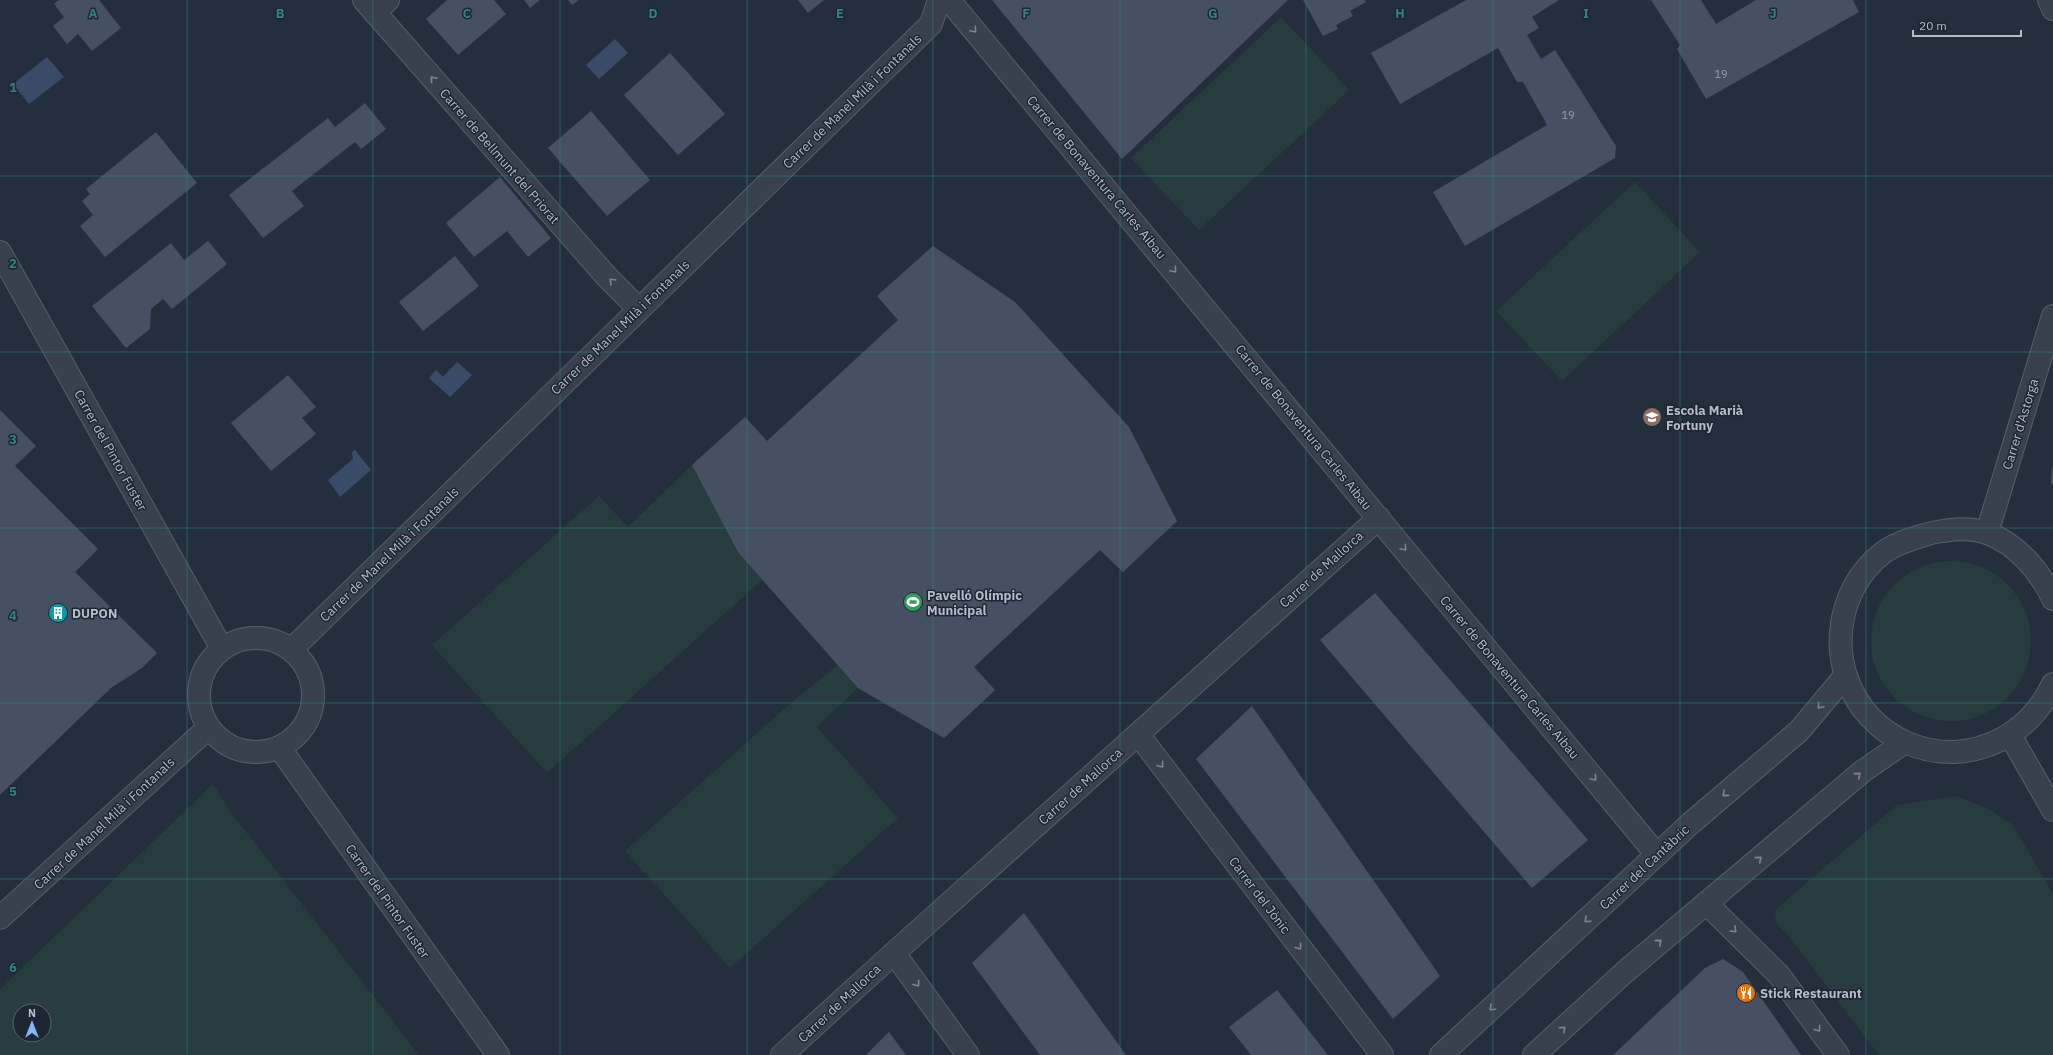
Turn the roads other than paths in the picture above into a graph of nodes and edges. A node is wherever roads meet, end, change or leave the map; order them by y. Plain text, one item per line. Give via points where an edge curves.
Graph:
1 (939, 0) edge
2 (949, 0) edge
3 (2049, 0) edge
4 (375, 4) edge
5 (2053, 10) edge
6 (0, 252) edge
7 (639, 309) junction
8 (2053, 316) edge
9 (1379, 518) junction
10 (1987, 533) junction
11 (2043, 568) edge
12 (2053, 598) edge
13 (222, 649) junction
14 (292, 649) junction
15 (1845, 676) junction
16 (2053, 684) edge
17 (208, 728) junction
18 (1138, 734) junction
19 (2010, 735) junction
20 (1905, 742) junction
21 (279, 747) junction
22 (2053, 810) edge
23 (1657, 855) junction
24 (1706, 903) junction
25 (0, 918) edge
26 (894, 953) junction
27 (498, 1055) edge
28 (782, 1055) edge
29 (968, 1055) edge
30 (1382, 1055) edge
31 (1441, 1055) edge
32 (1534, 1055) edge
33 (1838, 1055) edge

1 - 7 street, Carrer de Manel Milà i Fontanals via 932,24
2 -> 9 street, Carrer de Bonaventura Carles Aibau
3 - 5 street
7 -> 4 street, Carrer de Bellmunt del Priorat via 607,277
6 - 13 street, Carrer del Pintor Fuster
7 - 14 street, Carrer de Manel Milà i Fontanals
8 - 10 street, Carrer d'Astorga
9 - 18 street, Carrer de Mallorca
9 -> 23 street, Carrer de Bonaventura Carles Aibau
10 - 11 street
10 - 15 street via 1965,530 1935,532 1900,542 1869,566 1854,585 1843,613 1840,656
11 - 12 street via 2045,583
13 - 14 street via 240,640 260,639 275,640
13 - 17 street via 207,664 200,682 200,710
14 - 21 street via 306,667 311,682 312,701 306,723 293,738
15 - 20 street via 1863,710 1875,723
15 -> 23 street, Carrer del Cantàbric via 1799,731
16 - 19 street via 2038,710
17 - 21 street via 219,740 236,749 256,753
17 - 25 street, Carrer de Manel Milà i Fontanals
18 - 26 street, Carrer de Mallorca
18 -> 30 street, Carrer del Jònic
19 - 20 street via 1988,746 1967,751 1927,750
19 - 22 street
24 -> 20 street via 1863,771
21 - 27 street, Carrer del Pintor Fuster
23 -> 31 street, Carrer del Cantàbric
32 -> 24 street via 1626,971
24 -> 33 street via 1779,975
26 - 28 street, Carrer de Mallorca
26 -> 29 street

